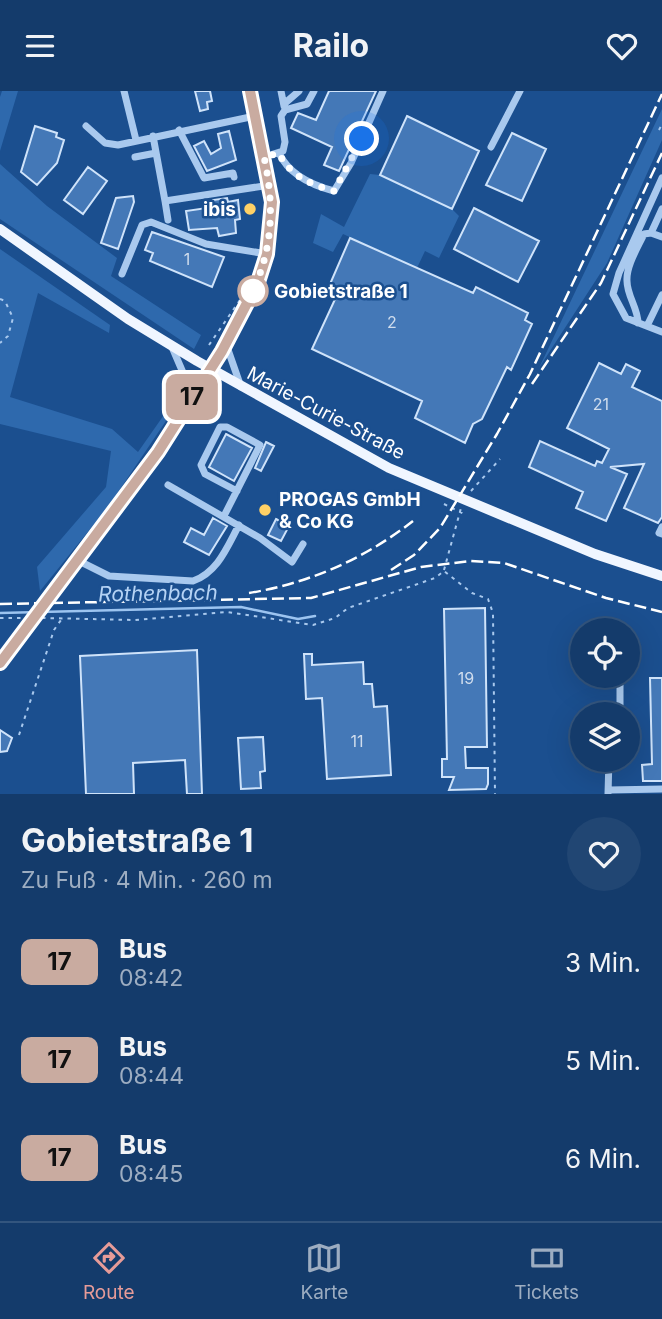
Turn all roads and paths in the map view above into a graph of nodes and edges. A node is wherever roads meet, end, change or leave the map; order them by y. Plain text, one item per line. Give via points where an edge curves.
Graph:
1 (124, 91) edge
2 (250, 91) edge
3 (281, 91) edge
4 (299, 91) edge
5 (314, 91) edge
6 (383, 91) edge
7 (520, 91) edge
8 (284, 107) junction
9 (255, 115) junction
10 (662, 124) edge
11 (86, 126) dead end
12 (179, 130) junction
13 (659, 130) dead end
14 (153, 136) junction
15 (136, 140) junction
16 (491, 147) dead end
17 (156, 153) junction
18 (279, 153) junction
19 (135, 157) dead end
20 (264, 157) junction
21 (234, 177) dead end
22 (662, 178) edge
23 (270, 185) junction
24 (165, 201) junction
25 (662, 209) edge
26 (168, 220) dead end
27 (0, 229) edge
28 (651, 233) junction
29 (662, 237) edge
30 (267, 254) junction
31 (122, 274) dead end
32 (242, 298) dead end
33 (0, 299) edge
34 (661, 299) edge
35 (638, 323) junction
36 (647, 326) junction
37 (662, 332) edge
38 (0, 343) edge
39 (226, 344) junction
40 (209, 345) dead end
41 (172, 346) junction
42 (210, 369) junction
43 (242, 387) junction
44 (189, 403) junction
45 (500, 459) dead end
46 (168, 485) dead end
47 (237, 491) junction
48 (467, 502) junction
49 (444, 504) dead end
50 (464, 513) dead end
51 (224, 516) junction
52 (239, 525) junction
53 (662, 527) edge
54 (662, 534) edge
55 (303, 544) dead end
56 (79, 561) junction
57 (444, 571) junction
58 (662, 576) edge
59 (0, 618) edge
60 (31, 619) junction
61 (61, 619) junction
62 (0, 663) edge
63 (19, 735) dead end
64 (609, 772) edge
65 (662, 789) edge
66 (608, 792) edge
67 (495, 794) edge

1 - 15 street
2 - 9 street
3 - 8 street
4 - 8 street
5 - 8 street via 307,104
6 - 18 street via 334,191 302,179 284,165
7 - 16 street
8 - 18 street via 285,142
9 - 12 street
9 - 20 street
10 - 13 path
11 - 15 street via 104,143
12 - 14 street
12 - 21 street via 204,178 233,173
14 - 15 street
14 - 17 street
17 - 19 street
17 - 24 street
18 - 20 street
20 - 23 street
22 - 35 street via 614,284 613,294 626,318
23 - 24 street
23 - 30 street
24 - 26 street
25 - 28 street
27 - 41 main road, Marie-Curie-Straße
28 - 29 street
28 - 35 street via 644,234 626,281 638,310
30 - 31 street via 206,244 151,222 142,225
30 - 39 street
32 - 40 path
33 - 38 path via 13,318 8,336
34 - 36 street
35 - 36 street
36 - 37 street
39 - 42 street
39 - 43 street
41 - 42 main road, Marie-Curie-Straße
41 - 44 street
42 - 43 main road, Marie-Curie-Straße
42 - 44 street
43 - 48 main road, Marie-Curie-Straße via 389,468
44 - 56 street
45 - 48 path
46 - 51 street
47 - 47 street via 260,445 220,427 201,465 205,474
47 - 51 street
48 - 57 path
48 - 58 main road, Marie-Curie-Straße
49 - 50 path
51 - 52 street
52 - 55 street via 292,562
52 - 56 street via 216,566 194,581 109,576
53 - 54 street
56 - 60 street
57 - 61 path via 313,625 227,612 135,620
57 - 67 path via 472,593 488,599 493,613
59 - 60 path
60 - 61 path
60 - 62 street
61 - 63 path
64 - 66 street
65 - 66 street

